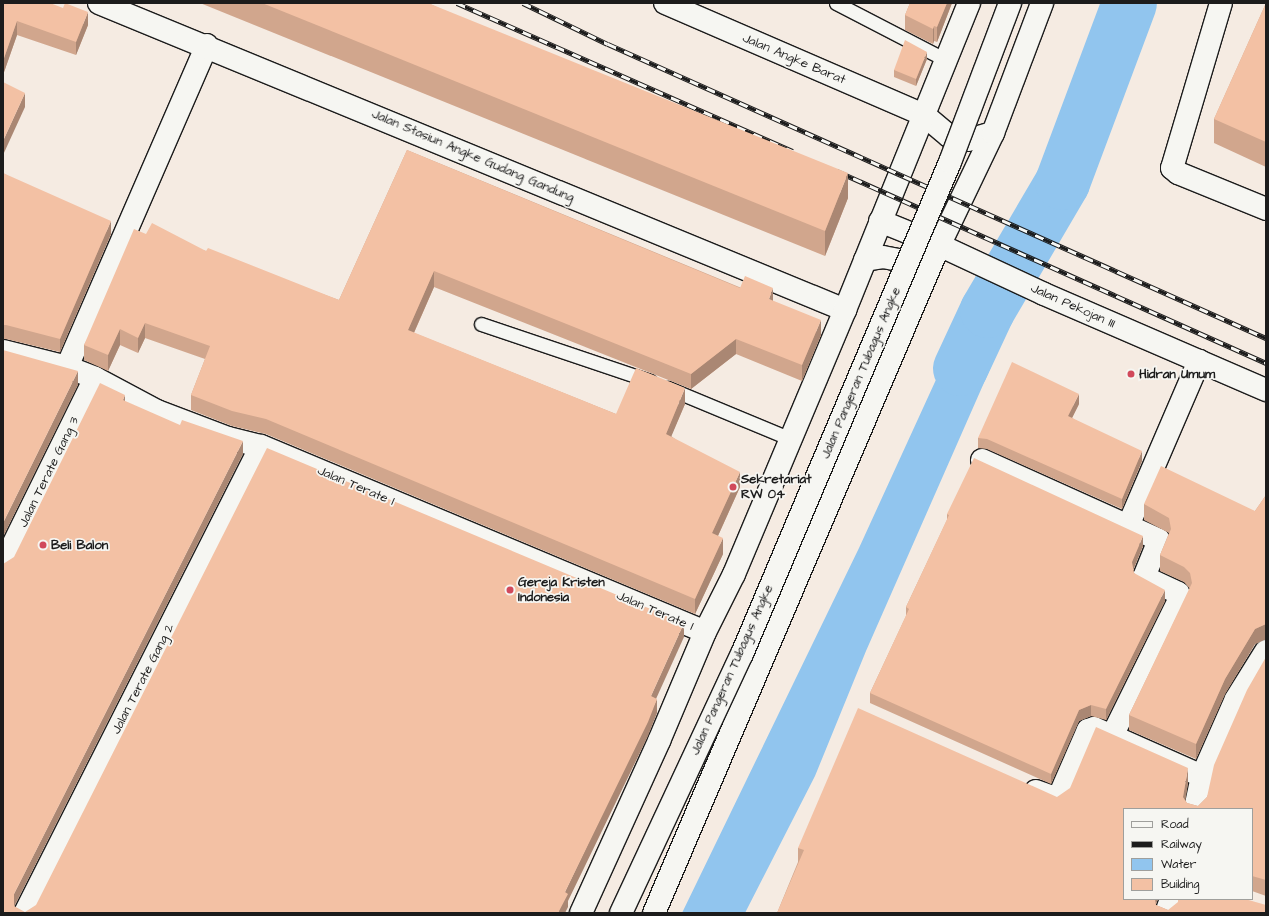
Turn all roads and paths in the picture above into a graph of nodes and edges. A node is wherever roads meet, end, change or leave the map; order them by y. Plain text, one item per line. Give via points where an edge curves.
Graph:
1 (99, 3) edge
2 (665, 3) edge
3 (836, 3) edge
4 (969, 3) edge
5 (1010, 3) edge
6 (1042, 3) edge
7 (1221, 3) edge
8 (207, 45) junction
9 (946, 60) junction
10 (924, 115) junction
11 (993, 133) junction
12 (1266, 209) edge
13 (880, 222) junction
14 (939, 245) junction
15 (865, 260) junction
16 (925, 280) junction
17 (845, 310) junction
18 (481, 324) dead end
19 (3, 350) edge
20 (1199, 361) junction
21 (67, 366) junction
22 (95, 378) junction
23 (1266, 390) edge
24 (791, 439) junction
25 (261, 446) junction
26 (982, 460) edge
27 (1128, 526) junction
28 (3, 565) edge
29 (705, 632) junction
30 (1266, 651) edge
31 (1112, 736) junction
32 (1202, 776) junction
33 (1019, 784) edge
34 (1194, 808) edge
35 (1171, 900) edge
36 (25, 913) edge
37 (581, 913) edge
38 (621, 913) edge
39 (654, 913) edge
40 (1166, 913) edge

1 - 8 street, Jalan Stasiun Angke Gudang Gandung
2 - 10 street, Jalan Angke Barat
3 - 9 lane
4 - 9 street
5 - 38 street, Jalan Pangeran Tubagus Angke, bridge via 950,162 742,654
6 - 11 street, Jalan Pangeran Tubagus Angke
7 - 12 street via 1172,168 1178,173
8 - 17 street, Jalan Stasiun Angke Gudang Gandung
8 - 21 street
9 - 10 street
10 - 11 street, Jalan Angke Barat via 949,136 968,140
10 - 13 street
11 - 14 street, Jalan Pangeran Tubagus Angke
13 - 14 street, Jalan Pekojan III
13 - 15 street
14 - 16 street, Jalan Pangeran Tubagus Angke
14 - 20 street, Jalan Pekojan III
15 - 16 street via 883,257 899,260 914,268
15 - 17 street
16 - 39 street, Jalan Pangeran Tubagus Angke
17 - 24 street
18 - 24 lane via 636,375
19 - 21 street, Jalan Terate I
20 - 23 street, Jalan Pekojan III
20 - 27 street
21 - 22 street, Jalan Terate I
22 - 25 street, Jalan Terate I via 157,411 228,438
22 - 28 street, Jalan Terate Gang 3
24 - 29 street via 734,574
25 - 29 street, Jalan Terate I
25 - 36 street, Jalan Terate Gang 2
26 - 27 street
27 - 31 street via 1159,540 1144,577 1178,593 1180,598
29 - 37 street
30 - 32 street via 1236,699
31 - 32 street
31 - 33 street via 1094,728 1088,730 1058,799
32 - 34 street
35 - 40 street

